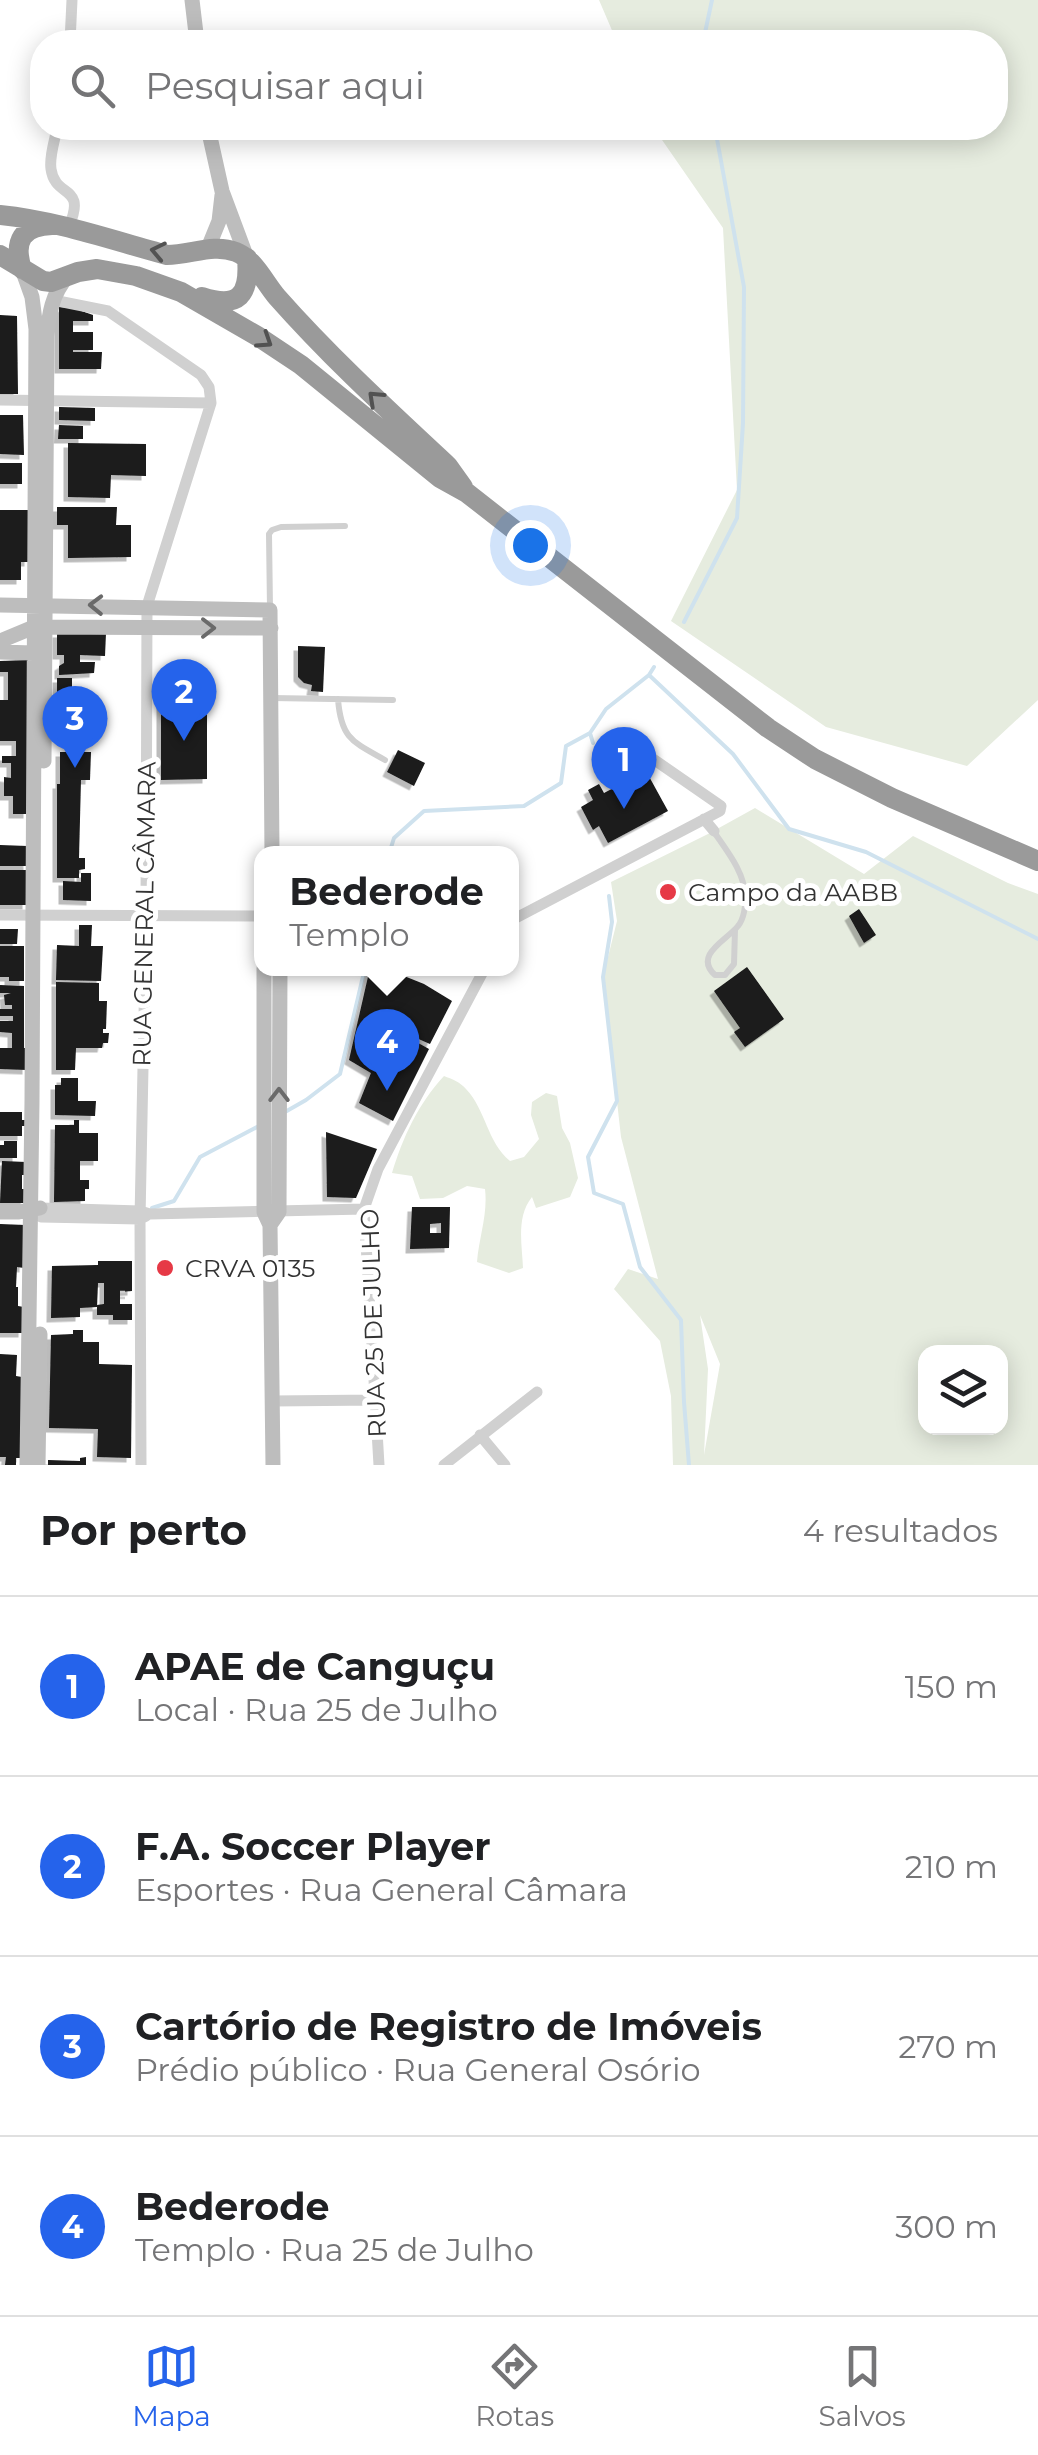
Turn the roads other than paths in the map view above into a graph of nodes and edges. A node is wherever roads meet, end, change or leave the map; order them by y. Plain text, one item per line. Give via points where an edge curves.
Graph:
1 (72, 0) edge
2 (192, 0) edge
3 (71, 30) edge
4 (196, 30) edge
5 (55, 140) edge
6 (211, 140) edge
7 (222, 191) junction
8 (0, 215) edge
9 (69, 226) junction
10 (208, 248) junction
11 (0, 255) edge
12 (247, 258) junction
13 (22, 269) junction
14 (68, 278) junction
15 (181, 292) junction
16 (53, 300) junction
17 (0, 400) edge
18 (41, 401) junction
19 (211, 403) junction
20 (467, 492) junction
21 (345, 526) dead end
22 (0, 605) edge
23 (39, 605) junction
24 (146, 606) junction
25 (270, 610) junction
26 (39, 627) junction
27 (146, 628) junction
28 (271, 628) junction
29 (0, 641) edge
30 (0, 652) edge
31 (33, 653) junction
32 (271, 698) junction
33 (338, 699) junction
34 (393, 700) dead end
35 (643, 752) dead end
36 (385, 760) dead end
37 (704, 819) junction
38 (714, 831) joint
39 (272, 846) edge
40 (1038, 861) edge
41 (0, 915) edge
42 (39, 915) junction
43 (146, 916) junction
44 (254, 916) edge
45 (519, 916) edge
46 (734, 930) junction
47 (265, 976) edge
48 (279, 976) edge
49 (481, 976) edge
50 (272, 1046) junction
51 (364, 1209) junction
52 (0, 1212) edge
53 (33, 1212) junction
54 (143, 1214) junction
55 (271, 1217) junction
56 (537, 1392) dead end
57 (377, 1400) junction
58 (272, 1401) junction
59 (480, 1435) junction
60 (27, 1465) edge
61 (38, 1465) edge
62 (142, 1465) edge
63 (273, 1465) edge
64 (379, 1465) edge
65 (444, 1465) edge
66 (505, 1465) edge

1 - 3 street
2 - 4 main road
5 - 9 street via 51,172 76,203
6 - 7 main road
7 - 10 main road
7 - 12 main road
8 - 9 highway
10 -> 9 highway via 167,254
9 - 13 highway via 46,224 26,232 18,250
10 - 12 highway
11 - 13 highway
12 - 15 highway via 246,286 232,302
20 -> 12 highway via 313,337
13 - 14 highway via 43,281
13 - 18 main road via 35,315
14 - 15 highway via 86,270 116,272
14 - 16 main road
15 -> 20 highway via 301,365 440,478
16 - 18 main road
16 - 19 street via 108,311 201,376
17 - 18 street
18 - 19 street
18 - 23 main road
19 - 24 street, RUA GENERAL CÂMARA
20 - 40 highway via 815,759
21 - 25 lane via 272,530
22 - 23 main road
24 -> 23 main road
23 - 26 main road
24 - 25 main road
24 - 27 street, RUA GENERAL CÂMARA
25 - 28 main road
26 - 27 main road
26 - 29 main road
26 - 31 main road
26 - 42 main road
27 -> 28 main road
27 - 43 street, RUA GENERAL CÂMARA
28 - 32 main road
30 - 31 main road
31 - 42 main road
32 - 33 lane
32 - 39 main road
33 - 34 lane
33 - 36 lane via 340,722 353,742
35 - 37 street via 720,806
37 - 38 street
37 - 45 street
38 - 46 lane via 744,882 744,911
41 - 42 street
42 - 43 street
42 - 53 main road
43 - 44 street
43 - 54 street, RUA GENERAL CÂMARA
46 - 46 lane via 707,962 715,975 734,964
47 - 50 main road
48 - 50 main road
49 - 51 street, RUA 25 DE JULHO via 378,1169
50 - 55 main road
51 - 55 street
51 - 57 street, RUA 25 DE JULHO
52 - 53 main road
53 - 54 street
53 - 60 main road
53 - 61 main road
54 - 55 street
54 - 62 street, RUA GENERAL CÂMARA
55 - 58 main road
56 - 59 street
57 - 58 street
57 - 64 street, RUA 25 DE JULHO
58 - 63 main road
59 - 65 street
59 - 66 street

